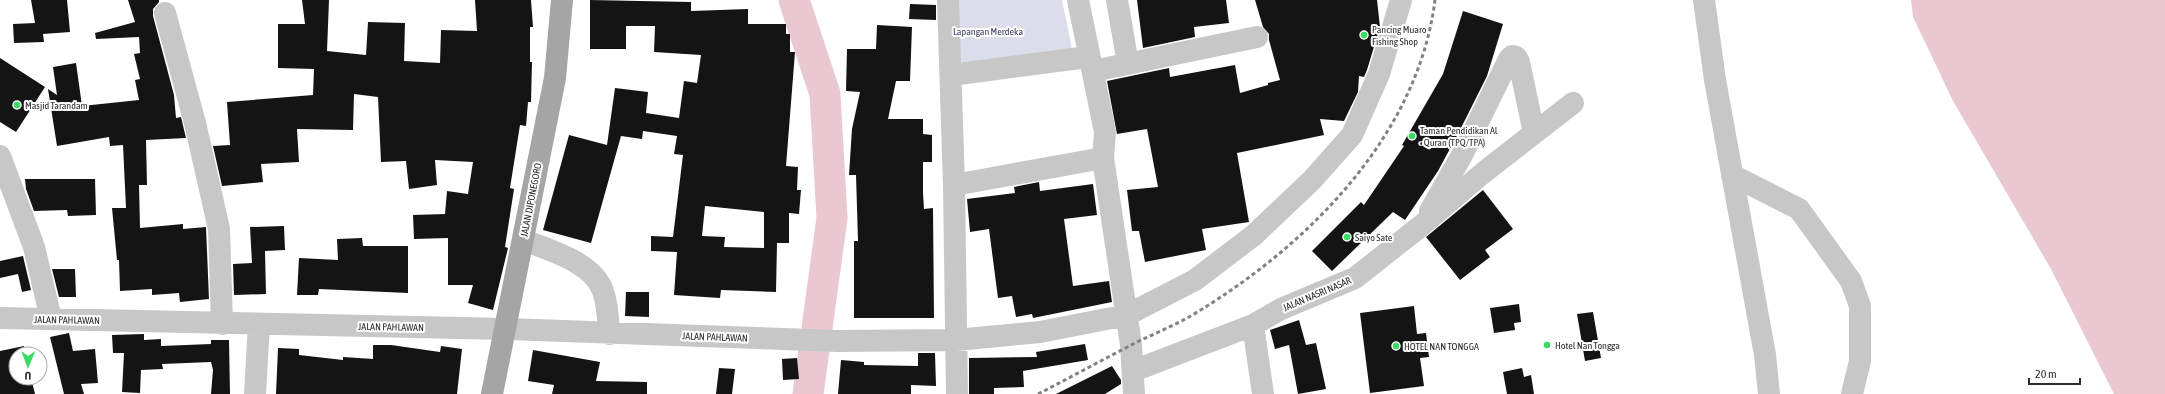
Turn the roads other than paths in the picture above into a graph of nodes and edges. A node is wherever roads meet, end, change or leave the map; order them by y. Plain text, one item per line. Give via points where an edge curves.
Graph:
1 (948, 0) edge
2 (1078, 0) edge
3 (1117, 0) edge
4 (1401, 0) edge
5 (1704, 0) edge
6 (562, 2) edge
7 (165, 13) dead end
8 (1257, 37) dead end
9 (1090, 64) junction
10 (1128, 64) junction
11 (951, 75) junction
12 (1573, 103) dead end
13 (1534, 133) junction
14 (1462, 155) junction
15 (0, 156) edge
16 (1103, 158) junction
17 (1483, 173) junction
18 (1732, 175) junction
19 (954, 185) junction
20 (1422, 225) junction
21 (523, 240) junction
22 (1127, 315) junction
23 (0, 318) edge
24 (51, 319) junction
25 (222, 324) junction
26 (259, 324) junction
27 (1253, 325) junction
28 (506, 329) junction
29 (609, 334) junction
30 (956, 340) junction
31 (1133, 371) junction
32 (255, 394) edge
33 (492, 394) edge
34 (957, 394) edge
35 (1134, 394) edge
36 (1263, 394) edge
37 (1768, 394) edge
38 (1852, 394) edge

1 - 11 street
2 - 9 street
3 - 10 street
4 - 22 street, JALAN PAHLAWAN via 1379,74 1352,135 1312,180 1254,235 1195,280
5 - 18 street
6 - 21 main road, JALAN DIPONEGORO via 554,78
7 - 25 street via 195,123 218,229
8 - 10 street
9 - 10 street
9 - 11 street
9 - 16 street via 1104,132
11 - 19 street
12 - 13 street, JALAN NASRI NASAR
13 - 14 street via 1519,62 1512,56
13 - 17 street, JALAN NASRI NASAR
14 - 17 street
14 - 20 street
15 - 24 street via 34,247
16 - 19 street
16 - 22 street
17 - 20 street, JALAN NASRI NASAR
18 - 37 street via 1765,354
18 - 38 street via 1799,209 1851,281 1860,306 1860,361
19 - 30 street
20 - 27 street, JALAN NASRI NASAR via 1355,278 1281,309
21 - 28 main road, JALAN DIPONEGORO
21 - 29 street via 562,254 591,272 603,290
22 - 30 street, JALAN PAHLAWAN via 1040,332
22 - 31 street
23 - 24 street, JALAN PAHLAWAN
24 - 25 street, JALAN PAHLAWAN
25 - 26 street, JALAN PAHLAWAN
26 - 28 street, JALAN PAHLAWAN
26 - 32 street
27 - 31 street, JALAN NASRI NASAR
27 - 36 street
28 - 29 street, JALAN PAHLAWAN
28 - 33 main road, JALAN DIPONEGORO
29 - 30 street, JALAN PAHLAWAN via 838,341
30 - 34 street
31 - 35 street

